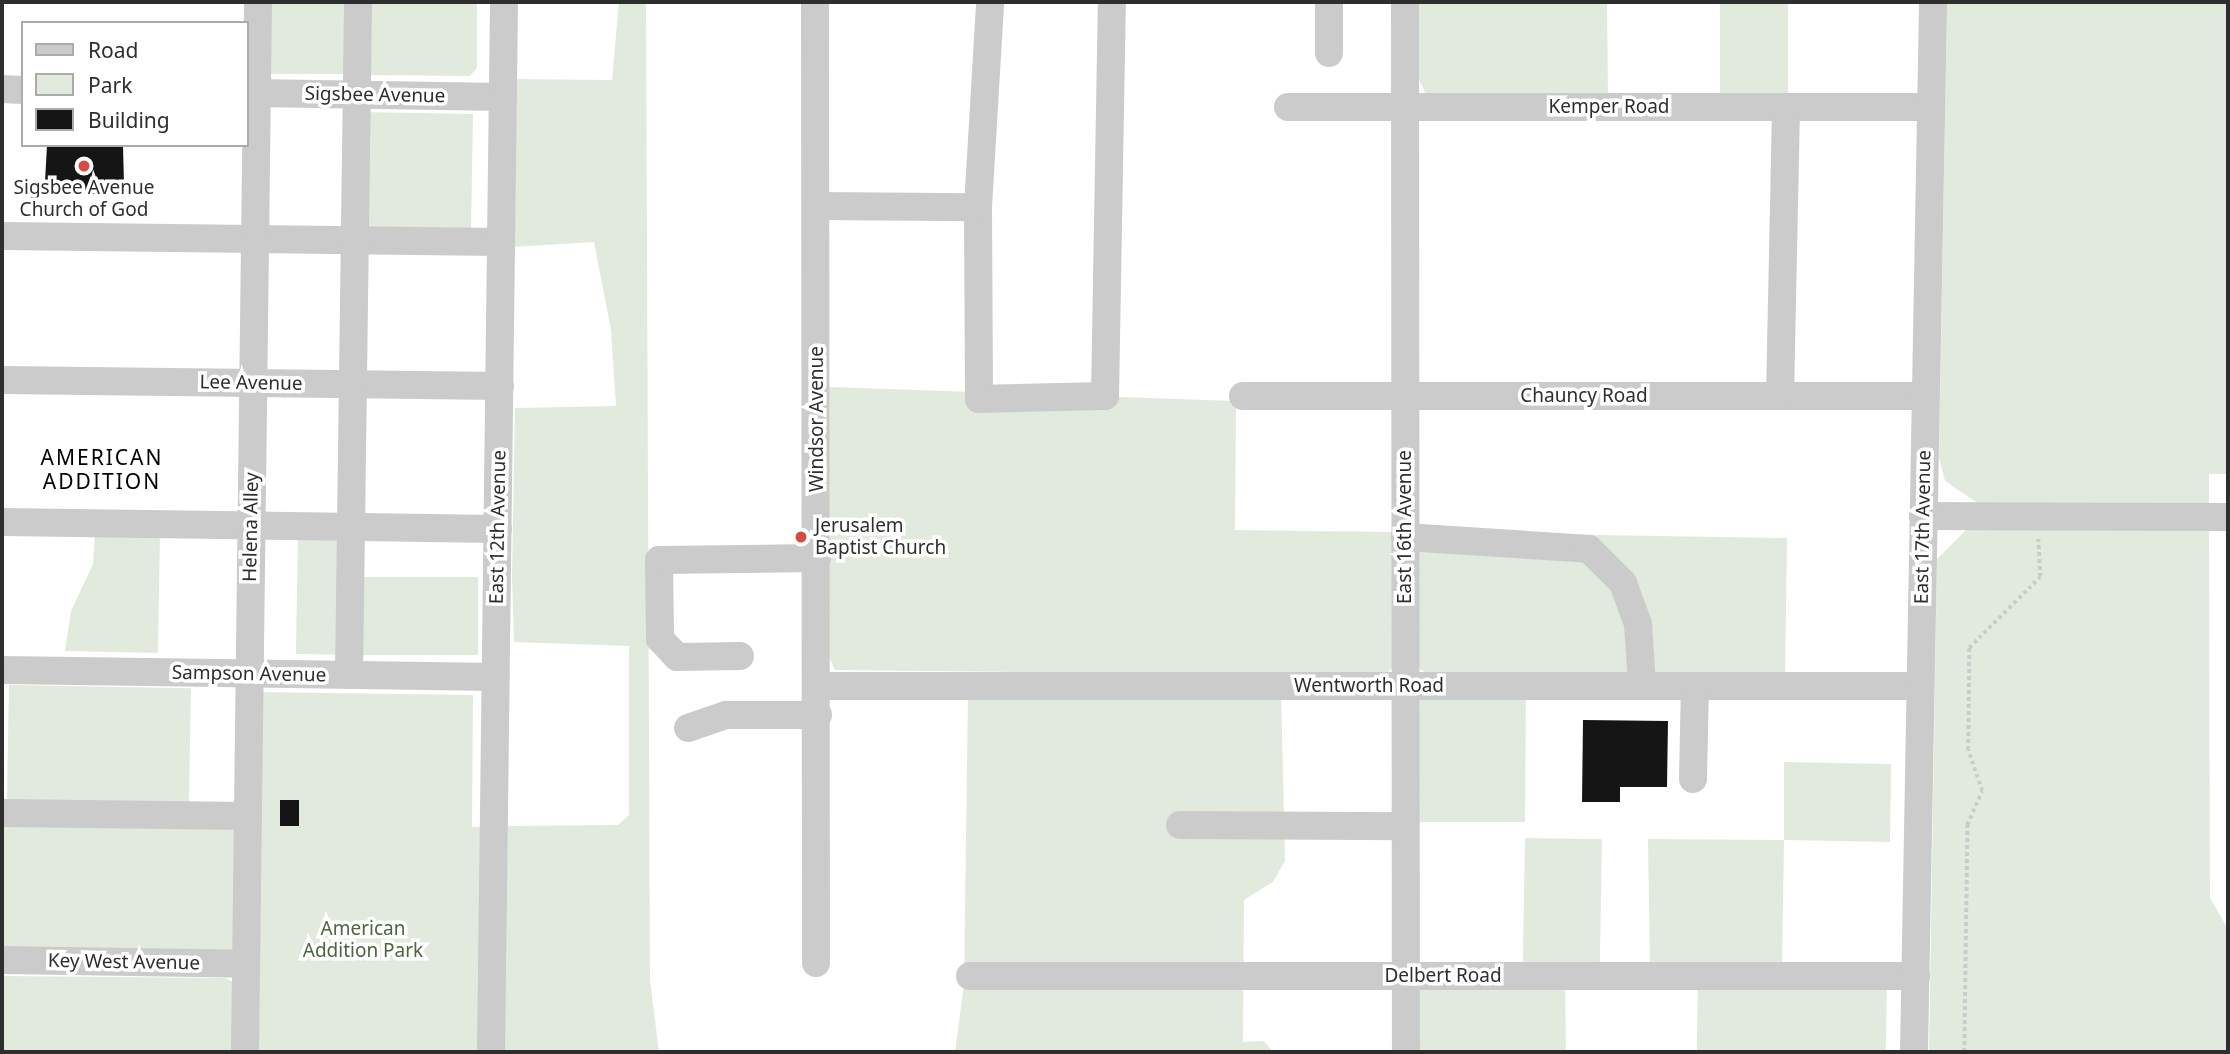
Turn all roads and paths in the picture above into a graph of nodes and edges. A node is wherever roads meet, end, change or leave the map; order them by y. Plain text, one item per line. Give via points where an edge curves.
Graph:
1 (258, 2) edge
2 (358, 2) edge
3 (504, 2) edge
4 (815, 2) edge
5 (990, 2) edge
6 (1112, 2) edge
7 (1329, 2) edge
8 (1405, 2) edge
9 (1933, 2) edge
10 (1329, 53) dead end
11 (2, 89) edge
12 (21, 90) edge
13 (252, 93) edge
14 (356, 95) junction
15 (503, 97) junction
16 (1288, 107) dead end
17 (1405, 107) junction
18 (1786, 107) junction
19 (1931, 107) junction
20 (816, 206) junction
21 (978, 207) junction
22 (2, 236) edge
23 (255, 239) junction
24 (355, 240) junction
25 (501, 242) junction
26 (2, 380) edge
27 (253, 383) junction
28 (353, 384) junction
29 (500, 386) junction
30 (1243, 396) dead end
31 (1405, 396) junction
32 (1780, 396) junction
33 (1926, 396) junction
34 (1923, 516) junction
35 (2038, 516) junction
36 (2228, 517) edge
37 (2, 522) edge
38 (251, 526) junction
39 (351, 527) junction
40 (498, 529) junction
41 (1405, 537) junction
42 (817, 558) junction
43 (740, 656) dead end
44 (2, 670) edge
45 (249, 674) junction
46 (349, 675) junction
47 (496, 677) junction
48 (818, 686) junction
49 (1405, 686) junction
50 (1642, 686) junction
51 (1695, 686) junction
52 (1920, 686) junction
53 (818, 715) junction
54 (688, 728) dead end
55 (1693, 779) dead end
56 (2, 813) edge
57 (248, 816) junction
58 (1180, 825) dead end
59 (1405, 826) junction
60 (2, 960) edge
61 (816, 963) dead end
62 (246, 964) junction
63 (970, 976) dead end
64 (1405, 976) junction
65 (1916, 976) junction
66 (245, 1052) edge
67 (491, 1052) edge
68 (1406, 1052) edge
69 (1914, 1052) edge
70 (1964, 1052) edge

1 - 13 street, Helena Alley
2 - 14 street
3 - 15 street, East 12th Avenue
4 - 20 street, Windsor Avenue
5 - 21 street
6 - 21 street via 1105,396 979,399
7 - 10 street
8 - 17 street, East 16th Avenue
9 - 19 street, East 17th Avenue
11 - 12 street
13 - 14 street, Sigsbee Avenue
13 - 23 street, Helena Alley
14 - 15 street, Sigsbee Avenue
14 - 24 street
15 - 25 street, East 12th Avenue
16 - 17 street, Kemper Road
17 - 18 street, Kemper Road
17 - 31 street, East 16th Avenue
18 - 19 street, Kemper Road
18 - 32 street
19 - 33 street, East 17th Avenue
20 - 21 street
20 - 42 street, Windsor Avenue
22 - 23 street
23 - 24 street
23 - 27 street, Helena Alley
24 - 25 street
24 - 28 street
25 - 29 street, East 12th Avenue
26 - 27 street, Lee Avenue
27 - 28 street, Lee Avenue
27 - 38 street, Helena Alley
28 - 29 street, Lee Avenue
28 - 39 street
29 - 40 street, East 12th Avenue
30 - 31 street, Chauncy Road
31 - 32 street, Chauncy Road
31 - 41 street, East 16th Avenue
32 - 33 street, Chauncy Road
33 - 34 street, East 17th Avenue
34 - 35 street
34 - 52 street, East 17th Avenue
35 - 36 street
35 - 70 path via 2040,577 1969,648 1968,750 1982,791 1967,825
37 - 38 street
38 - 39 street
38 - 45 street, Helena Alley
39 - 40 street
39 - 46 street
40 - 47 street, East 12th Avenue
41 - 49 street, East 16th Avenue
41 - 50 street via 1589,549 1623,583 1637,624
42 - 43 street via 659,560 660,639 677,657
42 - 48 street, Windsor Avenue
44 - 45 street, Sampson Avenue
45 - 46 street, Sampson Avenue
45 - 57 street, Helena Alley
46 - 47 street, Sampson Avenue
47 - 67 street, East 12th Avenue
48 - 49 street, Wentworth Road
48 - 53 street, Windsor Avenue
49 - 50 street, Wentworth Road
49 - 59 street, East 16th Avenue
50 - 51 street, Wentworth Road
51 - 52 street, Wentworth Road
51 - 55 street
52 - 65 street, East 17th Avenue
53 - 54 street via 726,715
53 - 61 street, Windsor Avenue
56 - 57 street
57 - 62 street, Helena Alley
58 - 59 street
59 - 64 street, East 16th Avenue
60 - 62 street, Key West Avenue
62 - 66 street, Helena Alley
63 - 64 street, Delbert Road
64 - 65 street, Delbert Road
64 - 68 street, East 16th Avenue
65 - 69 street, East 17th Avenue

